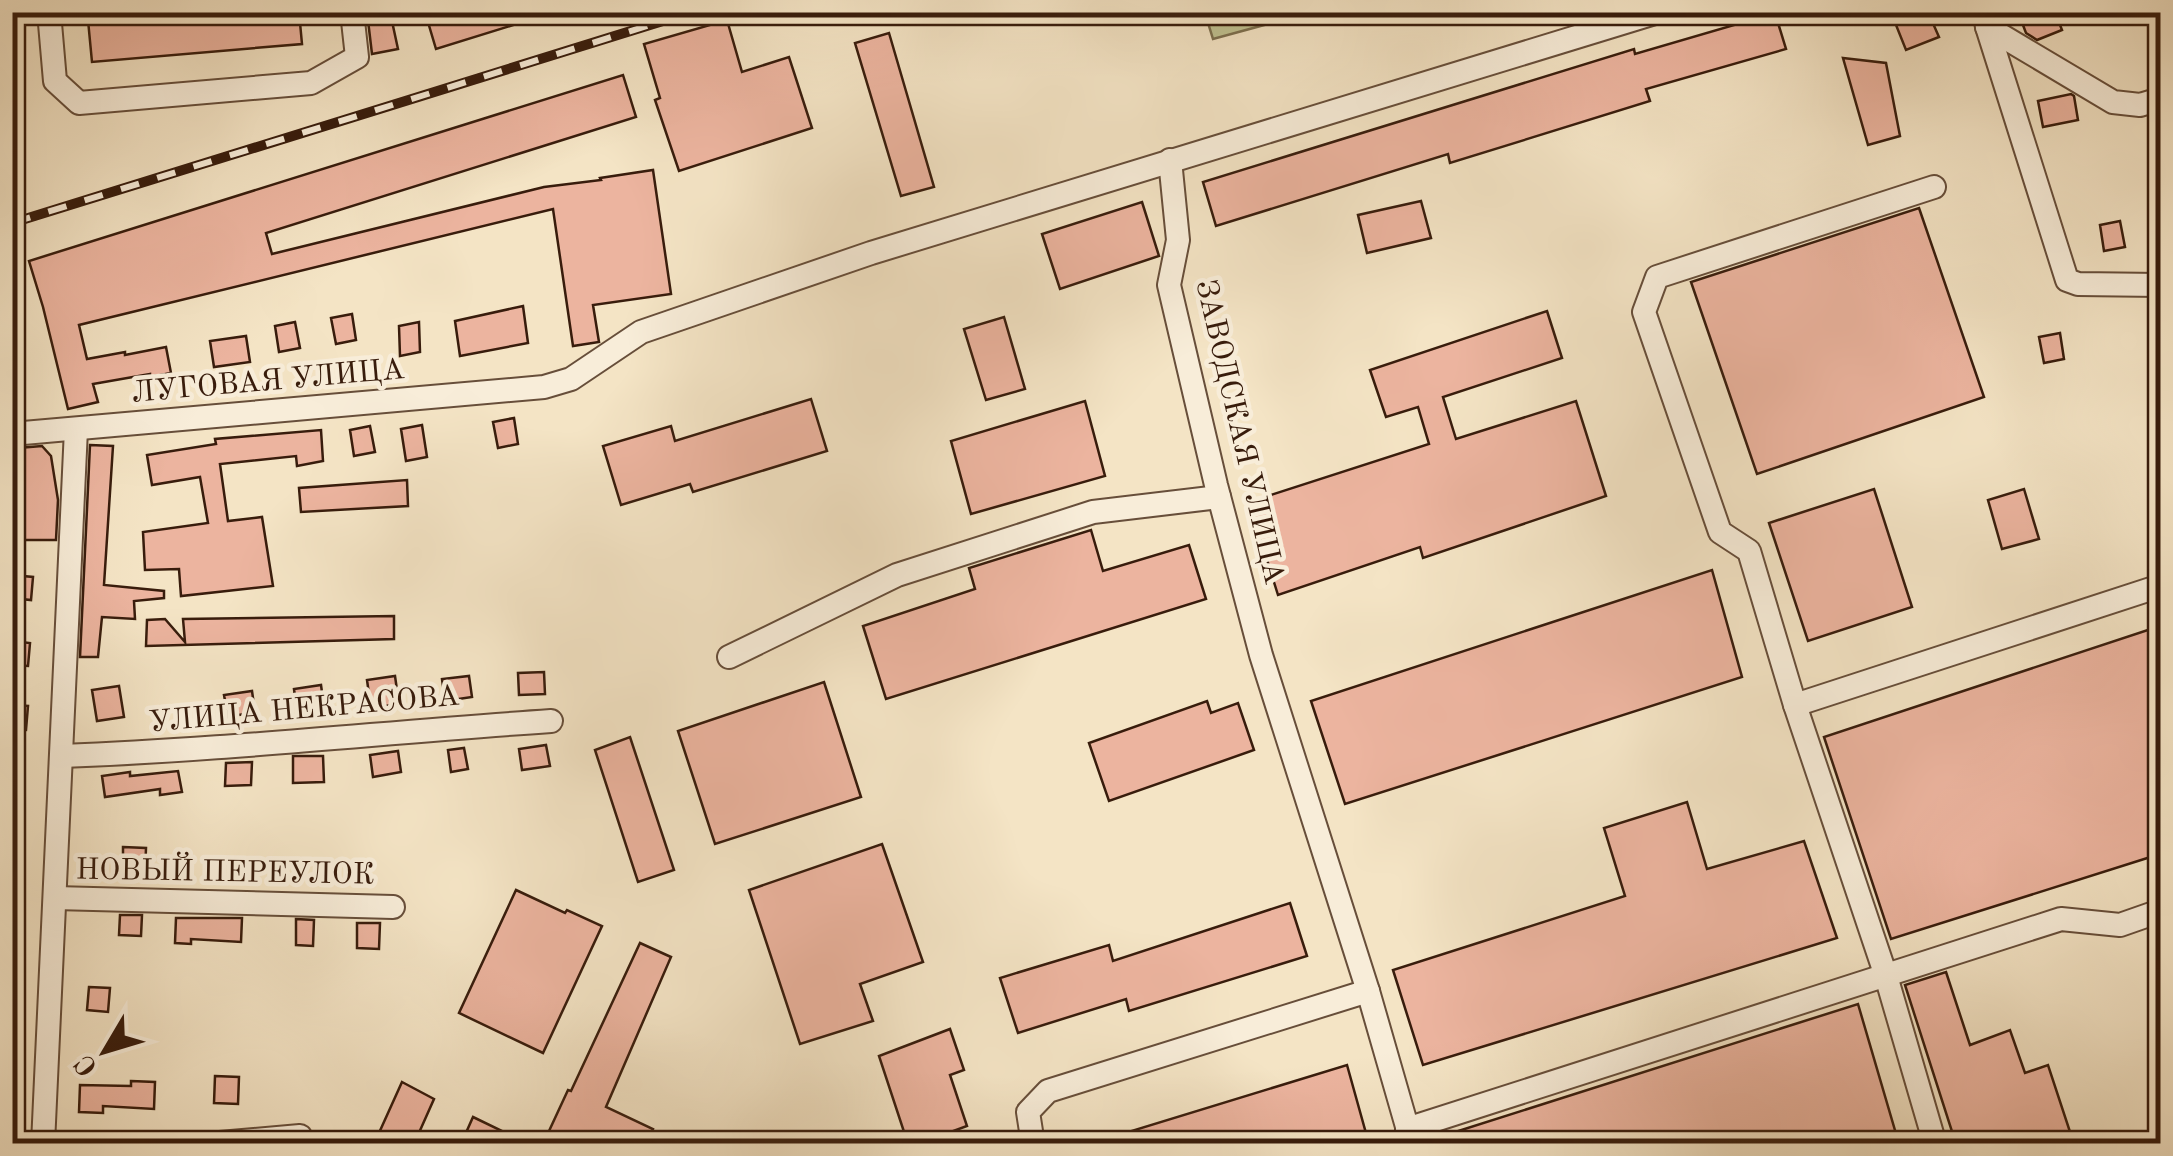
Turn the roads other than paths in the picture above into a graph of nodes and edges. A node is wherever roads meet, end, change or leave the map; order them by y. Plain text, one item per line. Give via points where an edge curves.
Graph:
1 (50, 12) edge
2 (352, 12) edge
3 (1658, 12) edge
4 (1986, 20) edge
5 (2160, 100) edge
6 (1170, 160) junction
7 (1934, 187) dead end
8 (2160, 285) edge
9 (76, 429) junction
10 (12, 434) edge
11 (1219, 497) junction
12 (2160, 586) edge
13 (729, 657) dead end
14 (1795, 705) junction
15 (551, 721) dead end
16 (62, 756) junction
17 (55, 898) junction
18 (393, 907) dead end
19 (2160, 912) edge
20 (1886, 976) junction
21 (1368, 992) junction
22 (300, 1136) dead end
23 (1409, 1136) edge
24 (43, 1144) edge
25 (208, 1144) edge
26 (1033, 1144) edge
27 (1936, 1144) edge

1 - 2 street via 55,81 79,103 311,83 357,56
3 - 6 street
4 - 5 street via 2112,102 2140,106
4 - 8 street via 2067,280
6 - 9 street, ЛУГОВАЯ УЛИЦА via 640,332 571,378 528,390
6 - 11 street, ЗАВОДСКАЯ УЛИЦА via 1178,240 1169,286
7 - 14 street via 1658,277 1644,312 1720,532 1749,552
9 - 10 street, ЛУГОВАЯ УЛИЦА
9 - 16 street
11 - 13 street via 1093,512 896,576
11 - 21 street, ЗАВОДСКАЯ УЛИЦА via 1261,655
12 - 14 street
14 - 20 street
15 - 16 street, УЛИЦА НЕКРАСОВА
16 - 17 street
17 - 18 street, НОВЫЙ ПЕРЕУЛОК
17 - 24 street
19 - 20 street via 2120,925 2061,919
20 - 23 street
20 - 27 street
21 - 23 street, ЗАВОДСКАЯ УЛИЦА
21 - 26 street via 1048,1092 1028,1112
22 - 25 street

